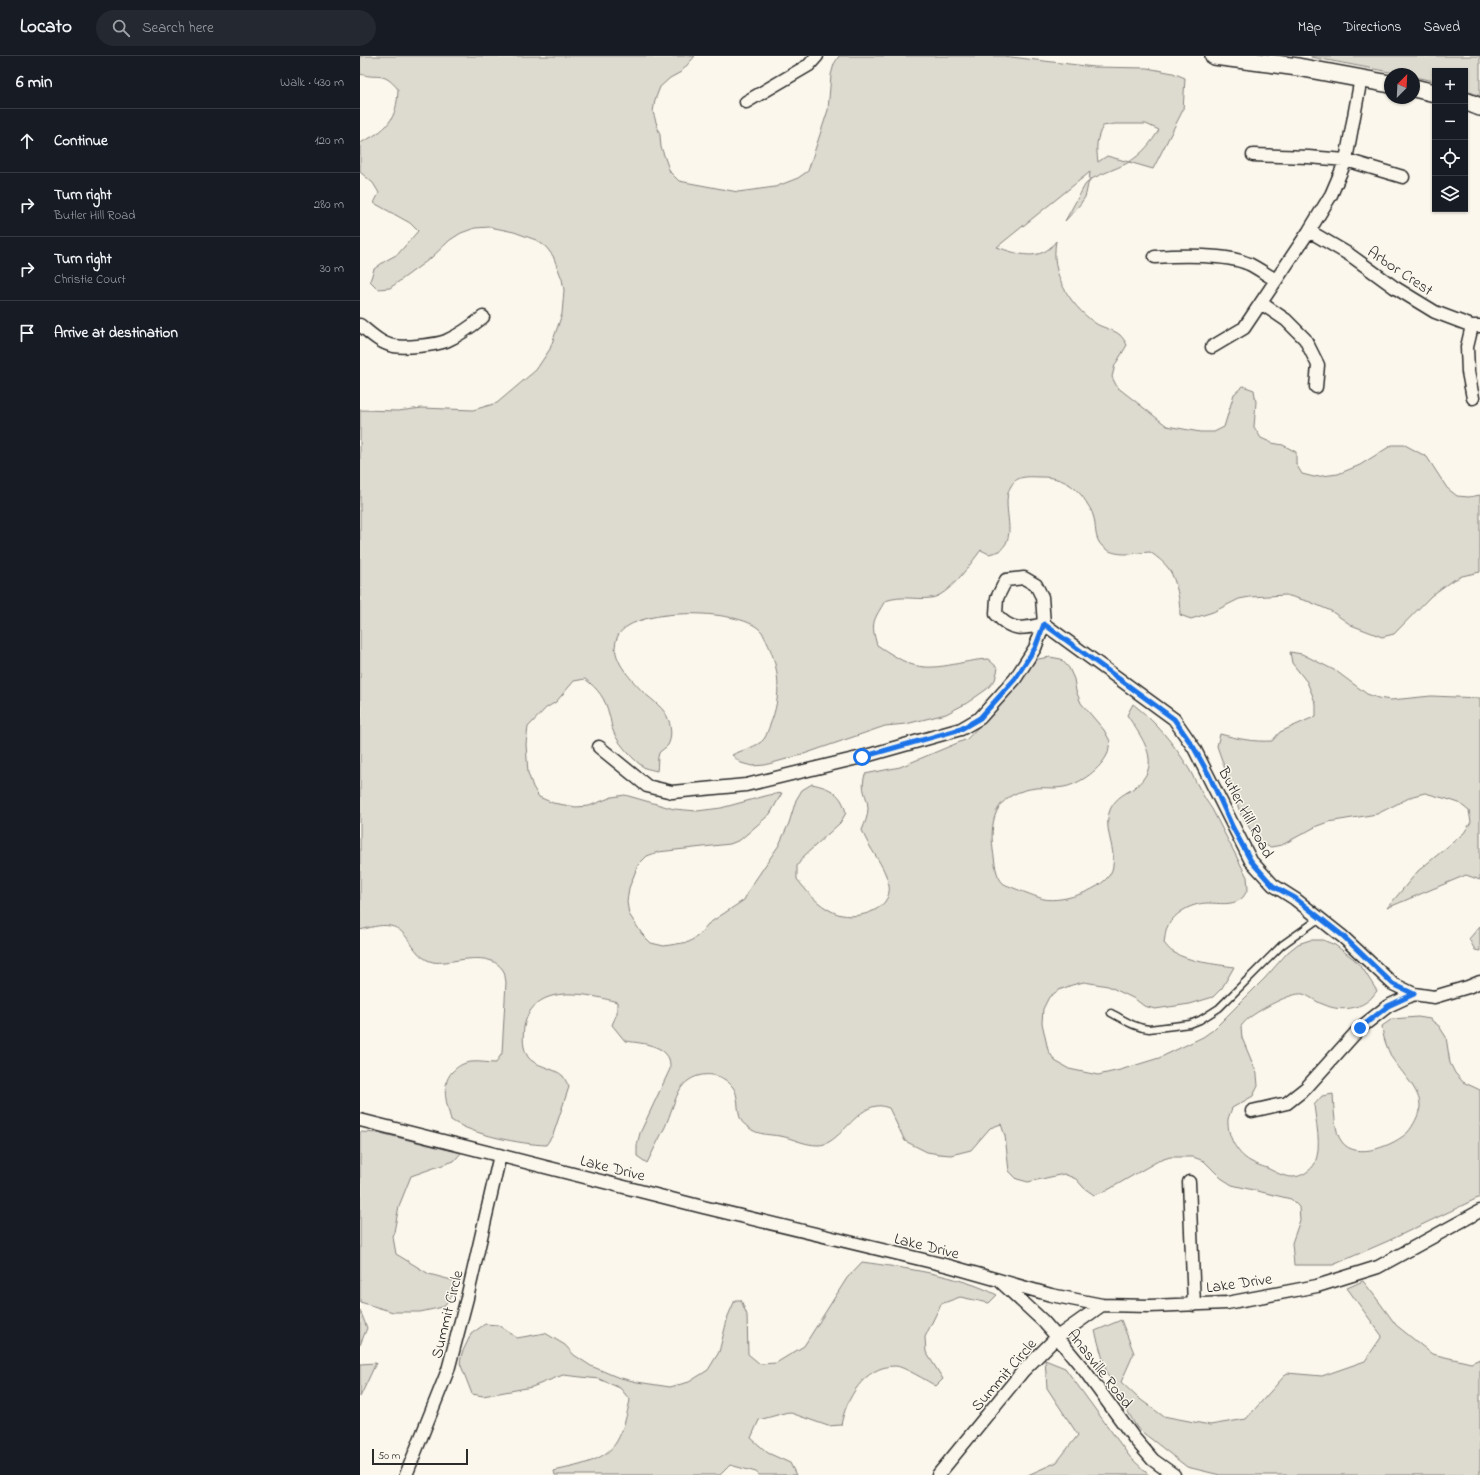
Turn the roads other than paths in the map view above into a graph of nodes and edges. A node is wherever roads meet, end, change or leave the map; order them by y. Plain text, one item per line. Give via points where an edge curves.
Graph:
1 (817, 56) edge
2 (1214, 56) edge
3 (1299, 62) edge
4 (1361, 78) junction
5 (1384, 83) edge
6 (1420, 89) edge
7 (1432, 92) edge
8 (746, 102) dead end
9 (1468, 102) edge
10 (1480, 107) edge
11 (1253, 155) dead end
12 (1346, 160) junction
13 (1403, 177) dead end
14 (1309, 231) junction
15 (1155, 257) dead end
16 (1276, 280) junction
17 (1261, 303) junction
18 (483, 317) dead end
19 (360, 325) edge
20 (1476, 326) edge
21 (1212, 347) dead end
22 (1316, 387) dead end
23 (1473, 398) dead end
24 (1044, 624) junction
25 (599, 747) dead end
26 (1320, 918) junction
27 (1480, 982) edge
28 (1414, 994) junction
29 (1111, 1013) dead end
30 (1252, 1111) dead end
31 (360, 1120) edge
32 (500, 1156) junction
33 (1189, 1182) dead end
34 (1480, 1211) edge
35 (1000, 1281) junction
36 (1102, 1305) junction
37 (1194, 1305) junction
38 (1057, 1337) junction
39 (406, 1475) edge
40 (938, 1475) edge
41 (1174, 1475) edge

1 - 8 street via 809,64
2 - 3 street
3 - 4 street
4 - 5 street
4 - 12 street
6 - 7 street
9 - 10 street
11 - 12 street
12 - 13 street
12 - 14 street via 1331,195
14 - 16 street
14 - 20 street, Arbor Crest via 1435,312
15 - 16 street via 1182,255 1229,259 1248,264
16 - 17 street
17 - 21 street via 1244,328
17 - 22 street via 1286,320 1306,339 1318,365
18 - 19 street via 446,341 412,346 393,346 376,339
20 - 23 street via 1467,347
24 - 24 street via 1042,597 1036,585 1024,578 1006,580 997,598 996,614 1004,623 1024,629
24 - 25 street via 1035,648 1015,679 980,718 961,729 862,757 746,785 672,792 647,786
24 - 26 street, Butler Hill Road via 1174,719 1194,748 1251,861 1273,886 1295,898
26 - 28 street, Butler Hill Road via 1343,936 1393,984
26 - 29 lane via 1282,945 1219,1008 1200,1020 1190,1024 1142,1029
27 - 28 street, Butler Hill Road via 1434,997
28 - 30 street via 1388,1006 1360,1028 1306,1088 1287,1103
31 - 32 street, Lake Drive
32 - 35 street, Lake Drive via 949,1266
32 - 39 street, Summit Circle via 448,1370
33 - 37 street
34 - 37 street, Lake Drive via 1378,1267 1310,1287 1227,1303
35 - 36 street, Lake Drive
35 - 38 street, Anasville Road
36 - 37 street, Lake Drive
36 - 38 street, Summit Circle
38 - 40 street, Summit Circle via 1023,1372
38 - 41 street, Anasville Road via 1153,1460

